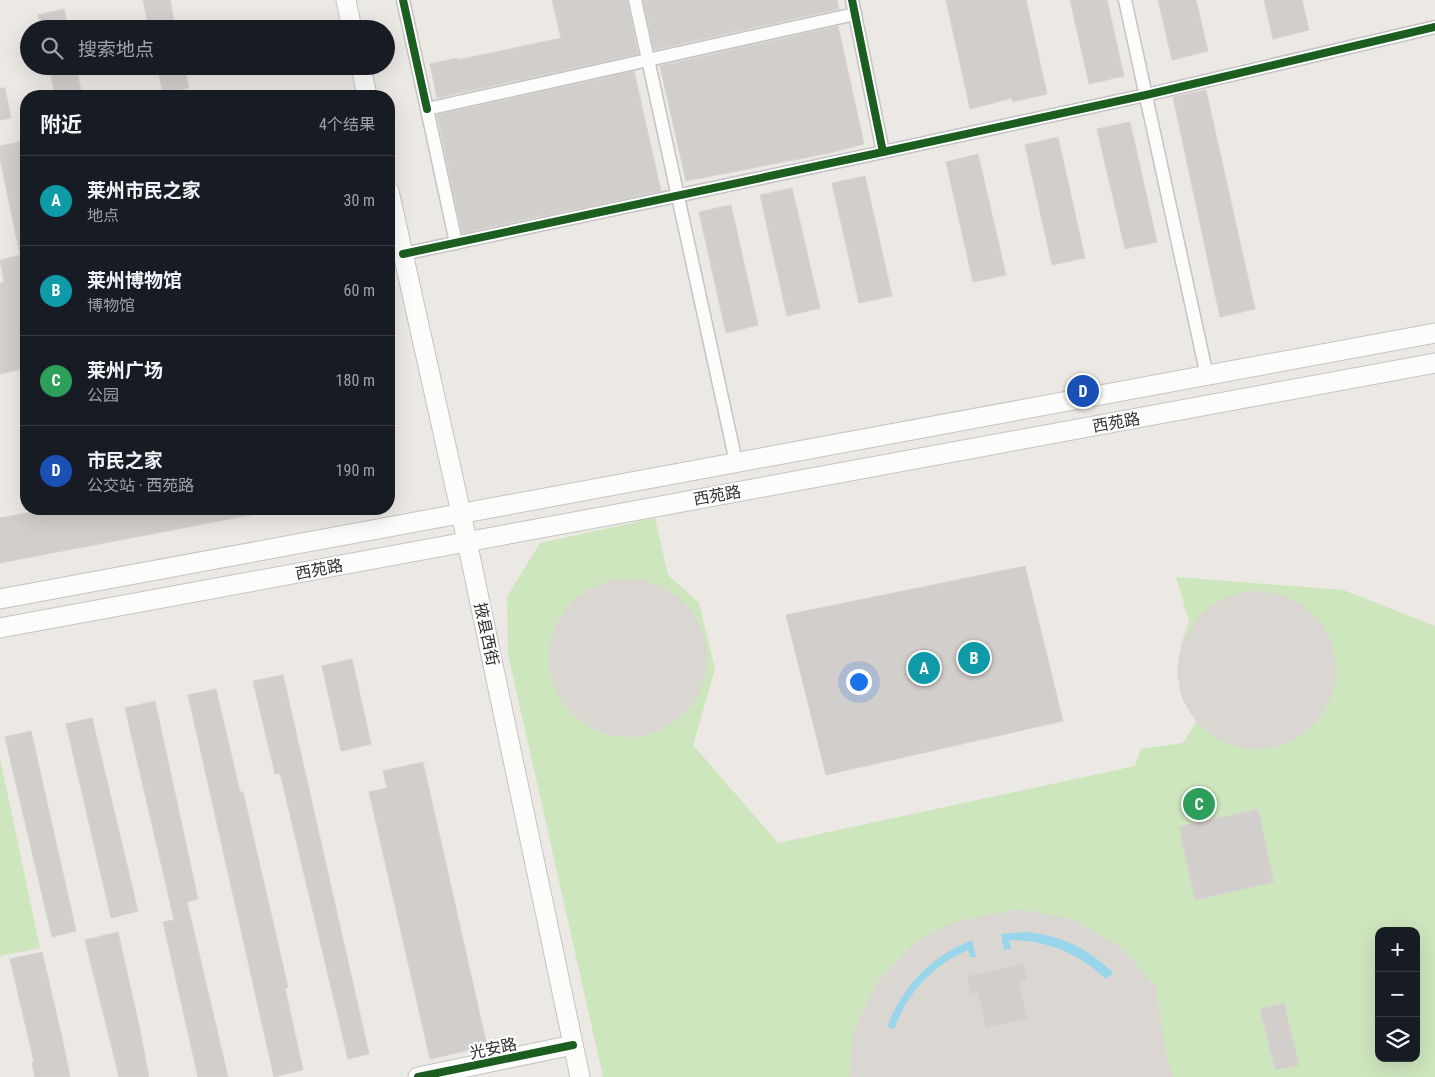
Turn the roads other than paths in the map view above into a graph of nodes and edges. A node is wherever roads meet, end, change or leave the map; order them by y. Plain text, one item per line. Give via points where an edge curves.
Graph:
1 (346, 0) edge
2 (403, 0) edge
3 (635, 0) edge
4 (852, 0) edge
5 (1125, 0) edge
6 (855, 14) junction
7 (350, 20) edge
8 (1435, 27) edge
9 (649, 61) junction
10 (363, 75) edge
11 (366, 90) edge
12 (1146, 95) junction
13 (427, 110) junction
14 (883, 152) junction
15 (678, 196) junction
16 (395, 219) edge
17 (456, 243) junction
18 (403, 254) junction
19 (1435, 334) edge
20 (1435, 363) edge
21 (1208, 376) junction
22 (736, 462) junction
23 (461, 513) junction
24 (467, 542) junction
25 (0, 599) edge
26 (0, 628) edge
27 (573, 1045) junction
28 (418, 1077) edge
29 (580, 1077) edge

1 - 7 main road
2 - 13 street
3 - 9 street
4 - 6 street
5 - 12 street
6 - 9 street
6 - 14 street
8 - 12 street
9 - 13 street
9 - 15 street
10 - 11 main road
12 - 14 street
12 - 21 street
13 - 17 street
14 - 15 street
15 - 17 street
15 - 22 street
16 - 18 main road, 掖县西街
17 - 18 street
18 - 23 main road, 掖县西街
19 - 21 main road, 西苑路
20 - 24 main road, 西苑路
21 - 22 main road, 西苑路
22 - 23 main road, 西苑路
23 - 24 main road, 掖县西街
23 - 25 main road, 西苑路
24 - 26 main road, 西苑路
24 - 27 main road, 掖县西街
27 - 28 main road, 光安路
27 - 29 main road, 掖县西街

